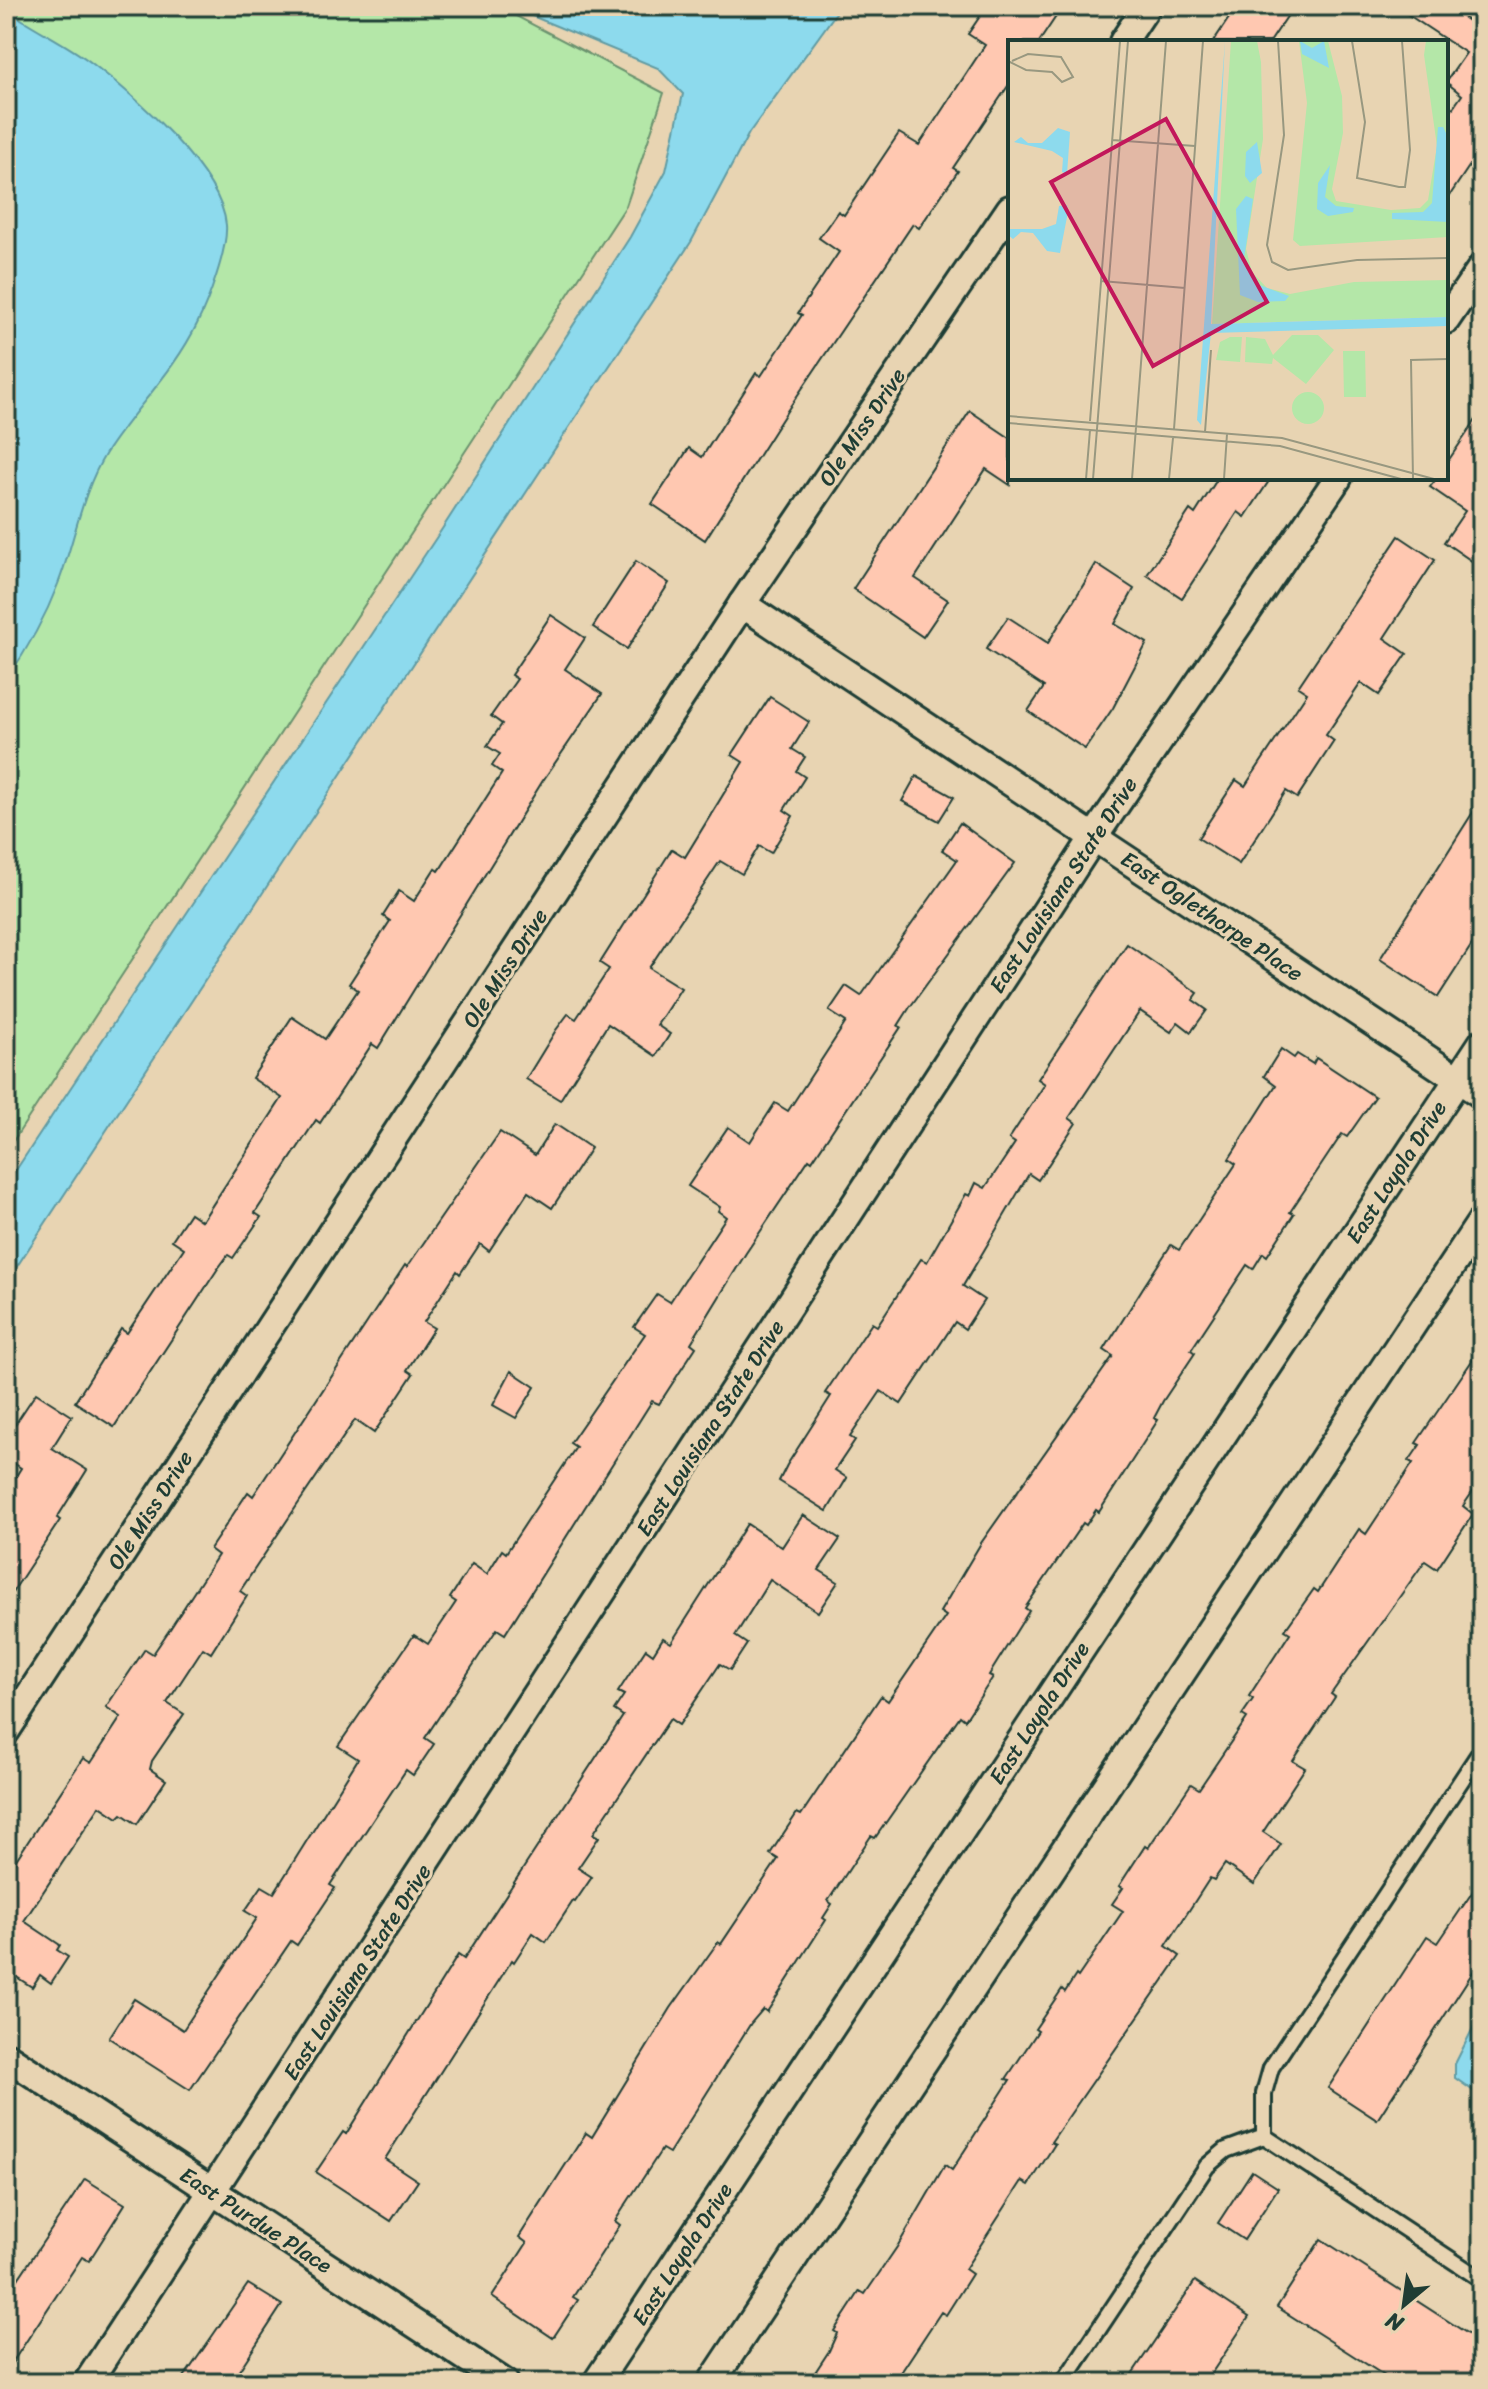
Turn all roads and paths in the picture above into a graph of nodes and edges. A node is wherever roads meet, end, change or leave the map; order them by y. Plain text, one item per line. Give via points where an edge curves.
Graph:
1 (1147, 6) edge
2 (1124, 40) edge
3 (1008, 212) edge
4 (1482, 267) edge
5 (1448, 317) edge
6 (1337, 480) edge
7 (742, 604) junction
8 (1094, 837) junction
9 (1482, 1043) edge
10 (1458, 1079) junction
11 (1482, 1095) edge
12 (1482, 1220) edge
13 (6, 1731) edge
14 (1482, 1749) edge
15 (6, 2056) edge
16 (1264, 2136) junction
17 (214, 2192) junction
18 (1482, 2280) edge
19 (87, 2383) edge
20 (505, 2383) edge
21 (596, 2383) edge
22 (711, 2383) edge
23 (1063, 2383) edge

1 - 2 street
3 - 7 street, Ole Miss Drive
4 - 5 street
6 - 8 street, East Louisiana State Drive
7 - 8 street, East Oglethorpe Place
7 - 13 street, Ole Miss Drive
8 - 10 street, East Oglethorpe Place
8 - 17 street, East Louisiana State Drive
9 - 10 street, East Loyola Drive
10 - 11 street, East Oglethorpe Place
10 - 21 street, East Loyola Drive
12 - 22 street
14 - 16 lane via 1271,2068 1264,2093
15 - 17 street, East Purdue Place
16 - 18 lane
16 - 23 lane via 1226,2150 1207,2166
17 - 19 street, East Louisiana State Drive
17 - 20 street, East Purdue Place

